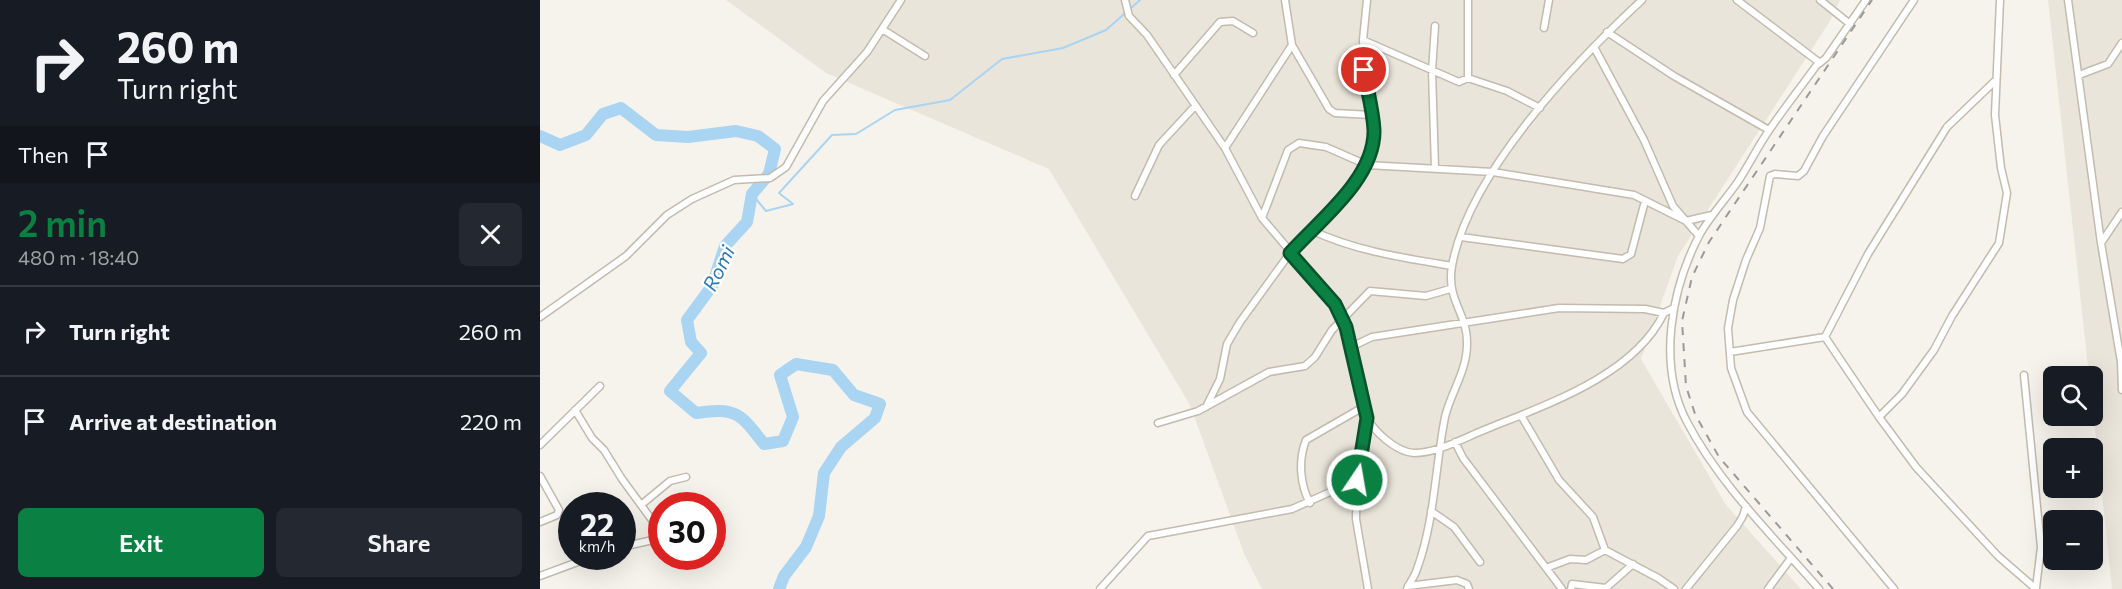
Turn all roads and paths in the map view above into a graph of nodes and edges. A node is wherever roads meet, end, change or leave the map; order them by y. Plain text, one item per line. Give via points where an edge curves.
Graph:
1 (901, 0) edge
2 (1285, 0) edge
3 (1367, 0) edge
4 (1468, 0) edge
5 (1549, 0) edge
6 (1642, 0) edge
7 (1737, 0) edge
8 (1820, 0) edge
9 (1866, 0) edge
10 (1914, 0) edge
11 (2000, 0) edge
12 (2068, 0) edge
13 (1125, 1) edge
14 (1850, 24) junction
15 (1435, 26) dead end
16 (1544, 28) dead end
17 (882, 29) junction
18 (1607, 32) junction
19 (1253, 33) dead end
20 (1362, 40) junction
21 (2122, 43) edge
22 (1292, 45) junction
23 (1594, 47) junction
24 (925, 56) dead end
25 (1820, 63) junction
26 (1432, 71) junction
27 (1174, 75) junction
28 (2079, 75) junction
29 (1468, 78) junction
30 (1996, 79) junction
31 (1195, 106) junction
32 (1540, 108) junction
33 (1371, 115) junction
34 (1769, 130) junction
35 (1225, 148) junction
36 (1367, 165) junction
37 (1436, 168) junction
38 (1493, 172) junction
39 (1135, 196) dead end
40 (1645, 201) junction
41 (2122, 212) edge
42 (1712, 215) junction
43 (1262, 218) junction
44 (1686, 221) junction
45 (2119, 222) edge
46 (1311, 230) junction
47 (1700, 236) junction
48 (1461, 237) junction
49 (2101, 243) junction
50 (1290, 253) junction
51 (1452, 266) junction
52 (1450, 289) junction
53 (540, 306) edge
54 (1674, 308) junction
55 (1664, 313) junction
56 (543, 315) edge
57 (1343, 318) junction
58 (1464, 322) junction
59 (1825, 337) junction
60 (1352, 347) junction
61 (1730, 352) junction
62 (2024, 375) dead end
63 (600, 386) dead end
64 (2122, 390) edge
65 (1365, 406) junction
66 (1206, 407) junction
67 (576, 410) junction
68 (1522, 417) junction
69 (1879, 417) junction
70 (1367, 418) junction
71 (1158, 423) dead end
72 (1455, 442) junction
73 (540, 445) edge
74 (1441, 448) junction
75 (540, 476) edge
76 (687, 477) dead end
77 (1357, 480) junction
78 (1310, 503) junction
79 (641, 505) junction
80 (1746, 506) junction
81 (1431, 511) junction
82 (540, 522) edge
83 (636, 543) edge
84 (1605, 550) junction
85 (1791, 558) junction
86 (1479, 562) dead end
87 (1633, 564) junction
88 (1546, 568) junction
89 (558, 569) edge
90 (540, 576) edge
91 (1408, 588) edge
92 (1100, 589) edge
93 (1368, 589) edge
94 (1469, 589) edge
95 (1562, 589) edge
96 (1571, 589) edge
97 (1674, 589) edge
98 (1686, 589) edge
99 (1767, 589) edge
100 (1819, 589) edge
101 (1894, 589) edge
102 (2036, 589) edge

1 - 17 street
2 - 22 street
3 - 20 street
4 - 29 street
5 - 16 street
6 - 18 street
7 - 25 street
8 - 14 street
9 - 14 street
10 - 61 street via 1804,171 1798,176 1770,176 1760,228 1733,300 1728,328
11 - 30 street
12 - 28 street
13 - 27 street via 1129,16 1147,34
14 - 25 street
15 - 26 street
17 - 24 street
17 - 56 street via 823,101 786,167 770,178 734,180 692,199 667,215 626,256
18 - 23 street
18 - 34 street
19 - 27 street via 1233,21 1220,22
20 - 26 street
20 - 33 street
21 - 28 street via 2108,64
22 - 33 street via 1329,109 1335,113
22 - 35 street
23 - 32 street
23 - 44 street via 1644,140 1673,206
25 - 34 street
26 - 29 street via 1459,82
26 - 37 street
27 - 31 street
28 - 49 street
29 - 32 street
30 - 59 street via 1947,127 1868,254
30 - 69 street via 1995,116 2007,193 1999,243 1934,350 1902,394
31 - 35 street
31 - 39 street via 1159,145
32 - 38 street
33 - 36 street via 1372,146
34 - 42 street via 1738,182
35 - 43 street
36 - 37 street
36 - 43 street via 1326,147 1299,143 1291,146
36 - 46 street
37 - 38 street
38 - 40 street via 1625,193
38 - 48 street
40 - 44 street
40 - 48 street via 1631,254 1623,259
41 - 45 street
42 - 44 street
42 - 47 street
43 - 50 street
44 - 47 street
45 - 49 street
46 - 50 street
46 - 51 street via 1363,249
47 - 54 street via 1681,279
48 - 51 street
49 - 64 street
50 - 57 street
50 - 66 street via 1227,344 1220,379
51 - 52 street
52 - 57 street via 1426,296 1370,291
52 - 58 street
53 - 56 street
54 - 55 street
54 - 80 street via 1674,385 1686,421
55 - 58 street via 1645,309 1559,308
55 - 68 street via 1637,351 1577,390
57 - 60 street
57 - 66 street via 1305,366 1269,372
58 - 60 street via 1372,337
58 - 74 street via 1464,368 1446,415
59 - 61 street
59 - 69 street
60 - 65 street
61 - 101 street via 1731,368 1747,412
62 - 102 street via 2041,547
63 - 67 street
65 - 70 street
65 - 78 street via 1306,440 1302,479
66 - 71 street
67 - 73 street
67 - 79 street
68 - 72 street
68 - 84 street via 1559,480 1593,517
69 - 102 street via 1923,474 1998,556
70 - 74 street via 1385,439 1400,448 1413,453
70 - 77 street
72 - 74 street
72 - 88 street
74 - 81 street
75 - 82 street via 559,510 557,515
76 - 79 street via 670,480
77 - 78 street
77 - 93 street via 1356,519
78 - 92 street via 1148,536
79 - 83 street via 660,535
80 - 85 street
80 - 98 street via 1737,525
81 - 86 street via 1454,526
81 - 91 street via 1417,570
84 - 87 street
84 - 88 street via 1586,560 1570,559
85 - 99 street
85 - 100 street
87 - 96 street via 1606,588 1572,584
87 - 97 street
88 - 95 street
89 - 90 street
91 - 94 street via 1457,580

